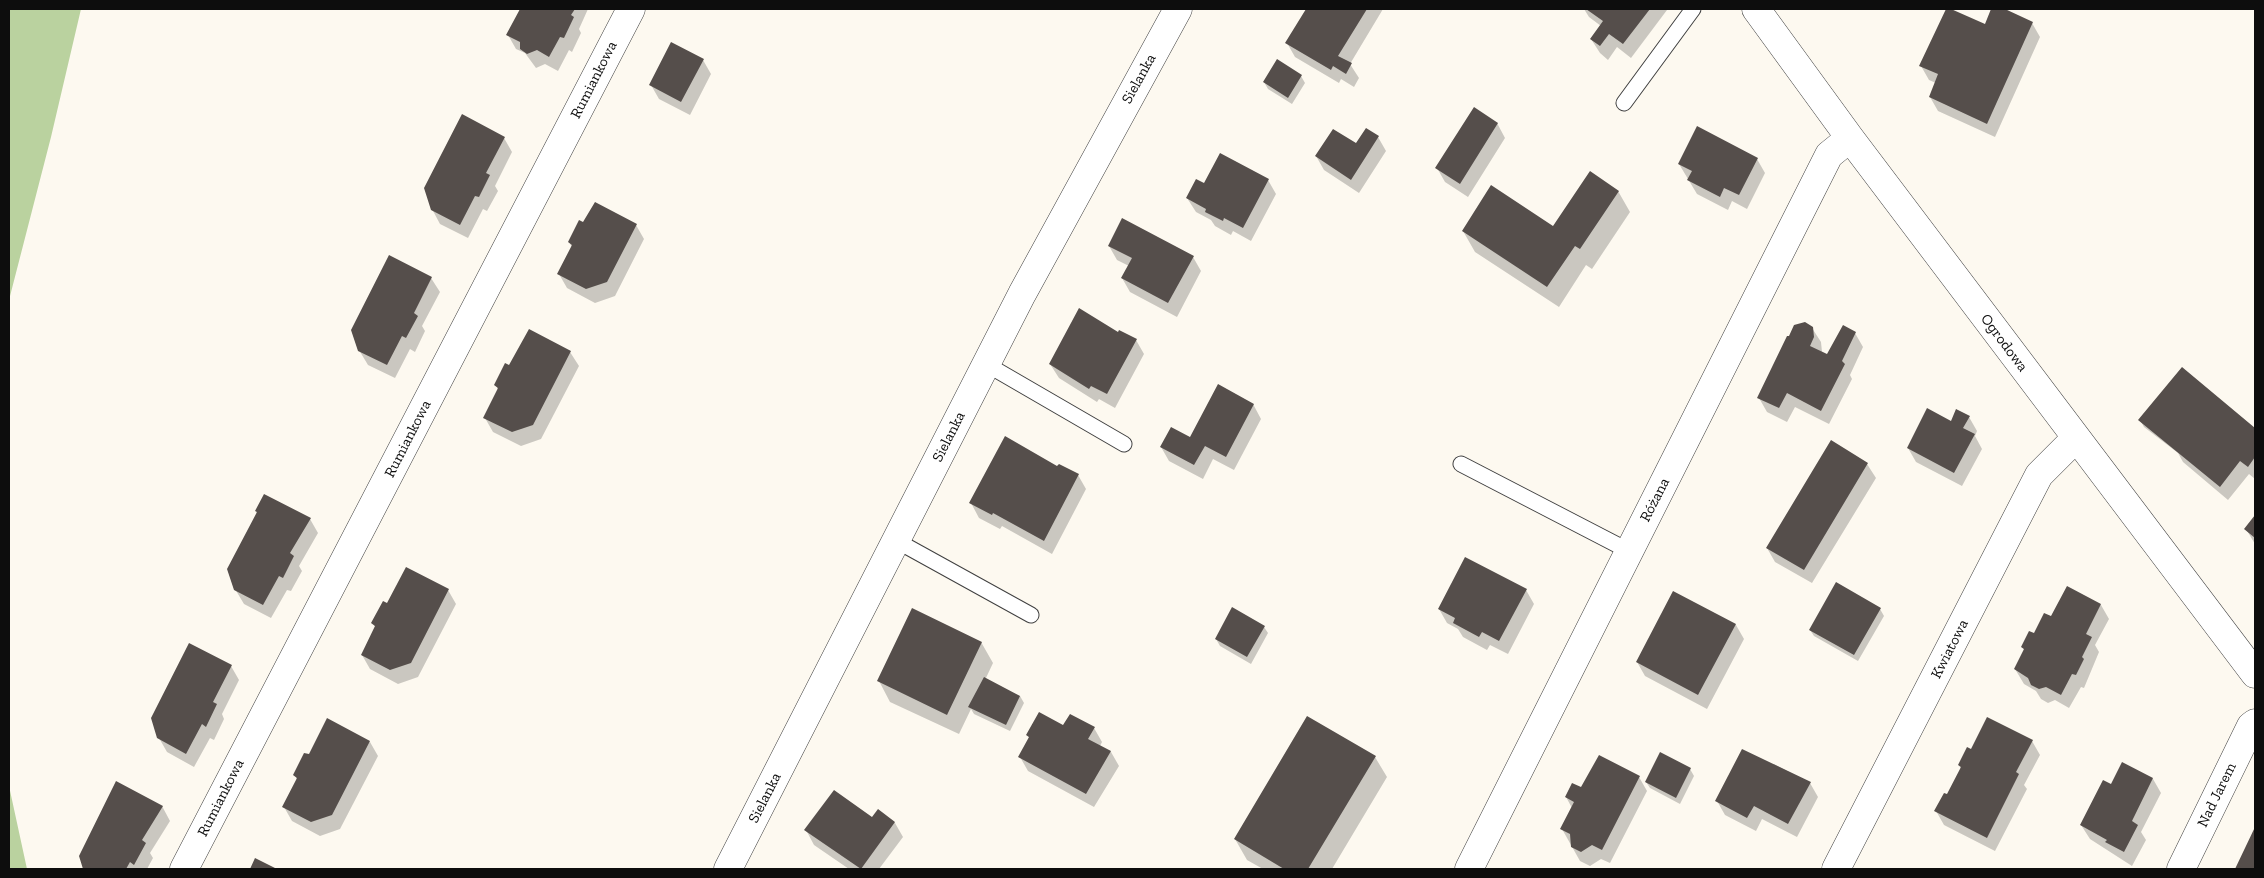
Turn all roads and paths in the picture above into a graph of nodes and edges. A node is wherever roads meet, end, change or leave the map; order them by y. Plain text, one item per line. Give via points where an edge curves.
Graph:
1 (631, 9) edge
2 (1178, 9) edge
3 (1693, 9) edge
4 (1756, 9) edge
5 (1624, 103) dead end
6 (1850, 138) junction
7 (986, 364) junction
8 (2076, 438) junction
9 (1124, 444) dead end
10 (1462, 464) dead end
11 (897, 540) junction
12 (1629, 551) junction
13 (1031, 615) dead end
14 (2255, 674) edge
15 (2255, 723) edge
16 (184, 869) edge
17 (728, 869) edge
18 (1469, 869) edge
19 (1836, 869) edge
20 (2181, 869) edge

1 - 16 street, Rumiankowa
2 - 7 street, Sielanka
3 - 5 lane
4 - 6 street, Ogrodowa
6 - 8 street, Ogrodowa
6 - 12 street, Różana via 1829,155
7 - 9 lane
7 - 11 street, Sielanka
8 - 14 street, Ogrodowa
8 - 19 street, Kwiatowa via 2039,475
10 - 12 lane
11 - 13 lane
11 - 17 street, Sielanka
12 - 18 street, Różana
15 - 20 street, Nad Jarem

